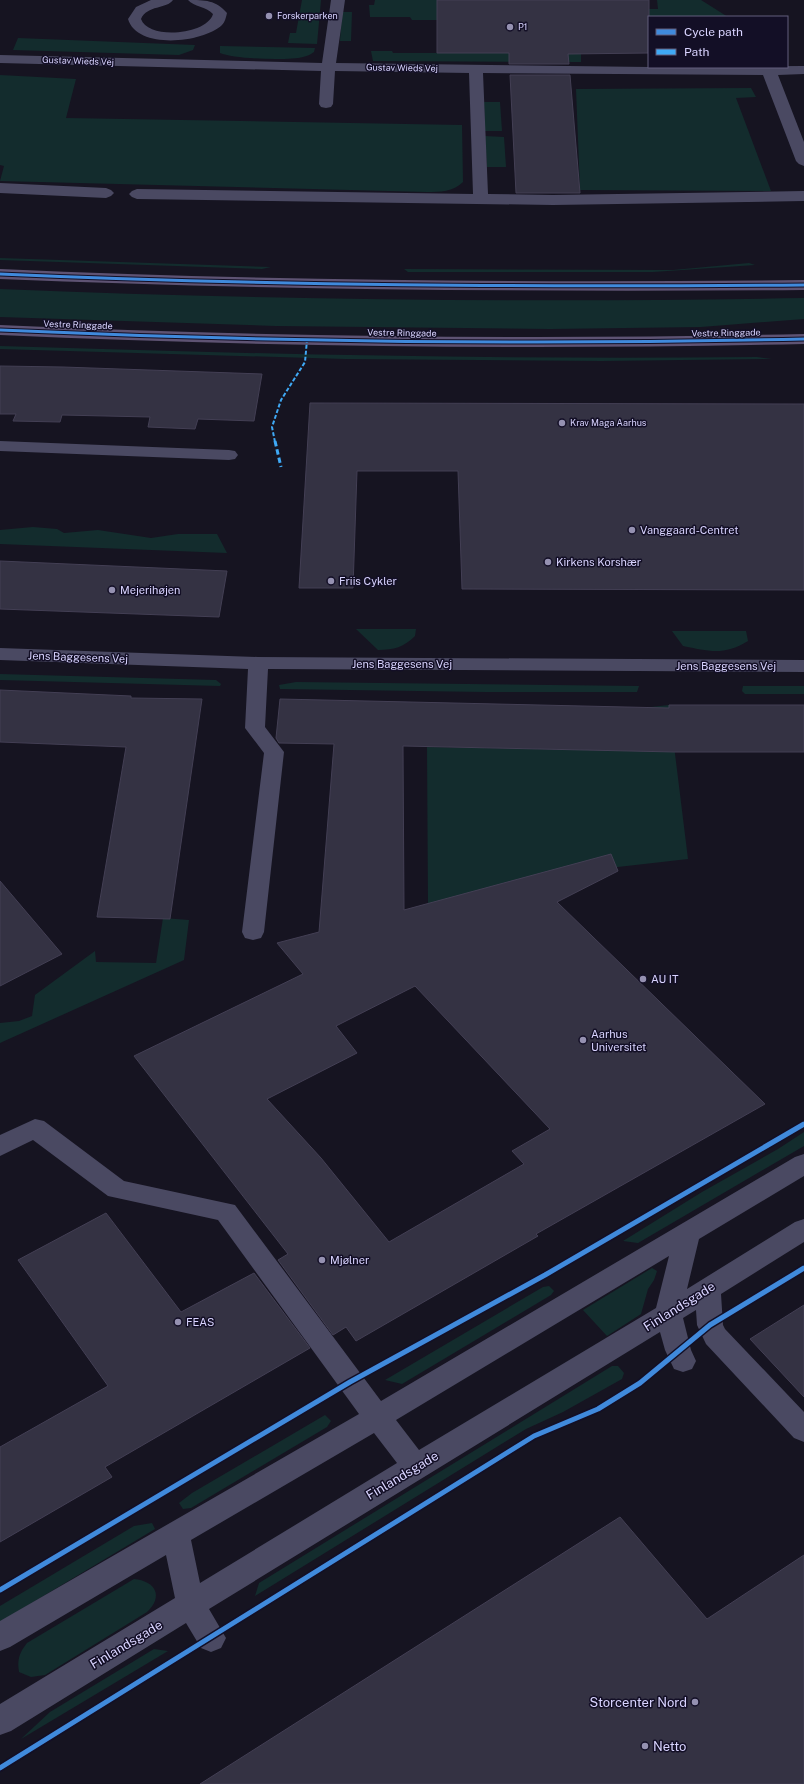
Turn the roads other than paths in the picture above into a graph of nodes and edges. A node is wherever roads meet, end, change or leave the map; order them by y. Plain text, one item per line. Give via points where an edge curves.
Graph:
1 (166, 0) edge
2 (195, 0) edge
3 (338, 0) edge
4 (217, 24) junction
5 (0, 59) edge
6 (203, 64) junction
7 (328, 67) junction
8 (476, 69) junction
9 (804, 70) edge
10 (769, 71) junction
11 (326, 104) dead end
12 (804, 161) edge
13 (0, 188) edge
14 (106, 193) dead end
15 (137, 194) dead end
16 (804, 196) edge
17 (481, 199) junction
18 (0, 274) edge
19 (804, 285) edge
20 (0, 330) edge
21 (804, 339) edge
22 (0, 446) edge
23 (229, 455) dead end
24 (0, 654) edge
25 (258, 663) junction
26 (804, 666) edge
27 (253, 932) dead end
28 (0, 1146) edge
29 (804, 1164) edge
30 (804, 1229) edge
31 (688, 1233) junction
32 (708, 1288) junction
33 (668, 1312) junction
34 (683, 1360) dead end
35 (377, 1417) junction
36 (804, 1430) edge
37 (416, 1466) junction
38 (176, 1533) junction
39 (190, 1604) junction
40 (0, 1637) edge
41 (211, 1638) dead end
42 (0, 1721) edge

1 - 4 street via 149,4 135,15 139,27 147,32 171,37 198,34
2 - 4 street via 213,6 220,12 221,18
3 - 7 street
4 - 6 street
5 - 6 street, Gustav Wieds Vej
6 - 7 street, Gustav Wieds Vej
7 - 8 street, Gustav Wieds Vej
7 - 11 street
8 - 10 street, Gustav Wieds Vej
8 - 17 street
9 - 10 street, Gustav Wieds Vej
10 - 12 street
13 - 14 street
15 - 17 street
16 - 17 street
18 - 19 main road via 330,284 565,287
20 - 21 main road, Vestre Ringgade via 323,340 572,342
22 - 23 street
24 - 25 street, Jens Baggesens Vej
25 - 26 street, Jens Baggesens Vej
25 - 27 street via 255,728 274,752
28 - 35 street via 35,1128 117,1189 226,1212
29 - 31 street
30 - 32 street, Finlandsgade
31 - 33 street
31 - 35 street
32 - 33 street, Finlandsgade
32 - 36 street via 710,1325 715,1336
33 - 34 street
33 - 37 street, Finlandsgade via 610,1350
35 - 37 street
35 - 38 street
37 - 39 street, Finlandsgade
38 - 39 street
38 - 40 street
39 - 41 street
39 - 42 street, Finlandsgade

